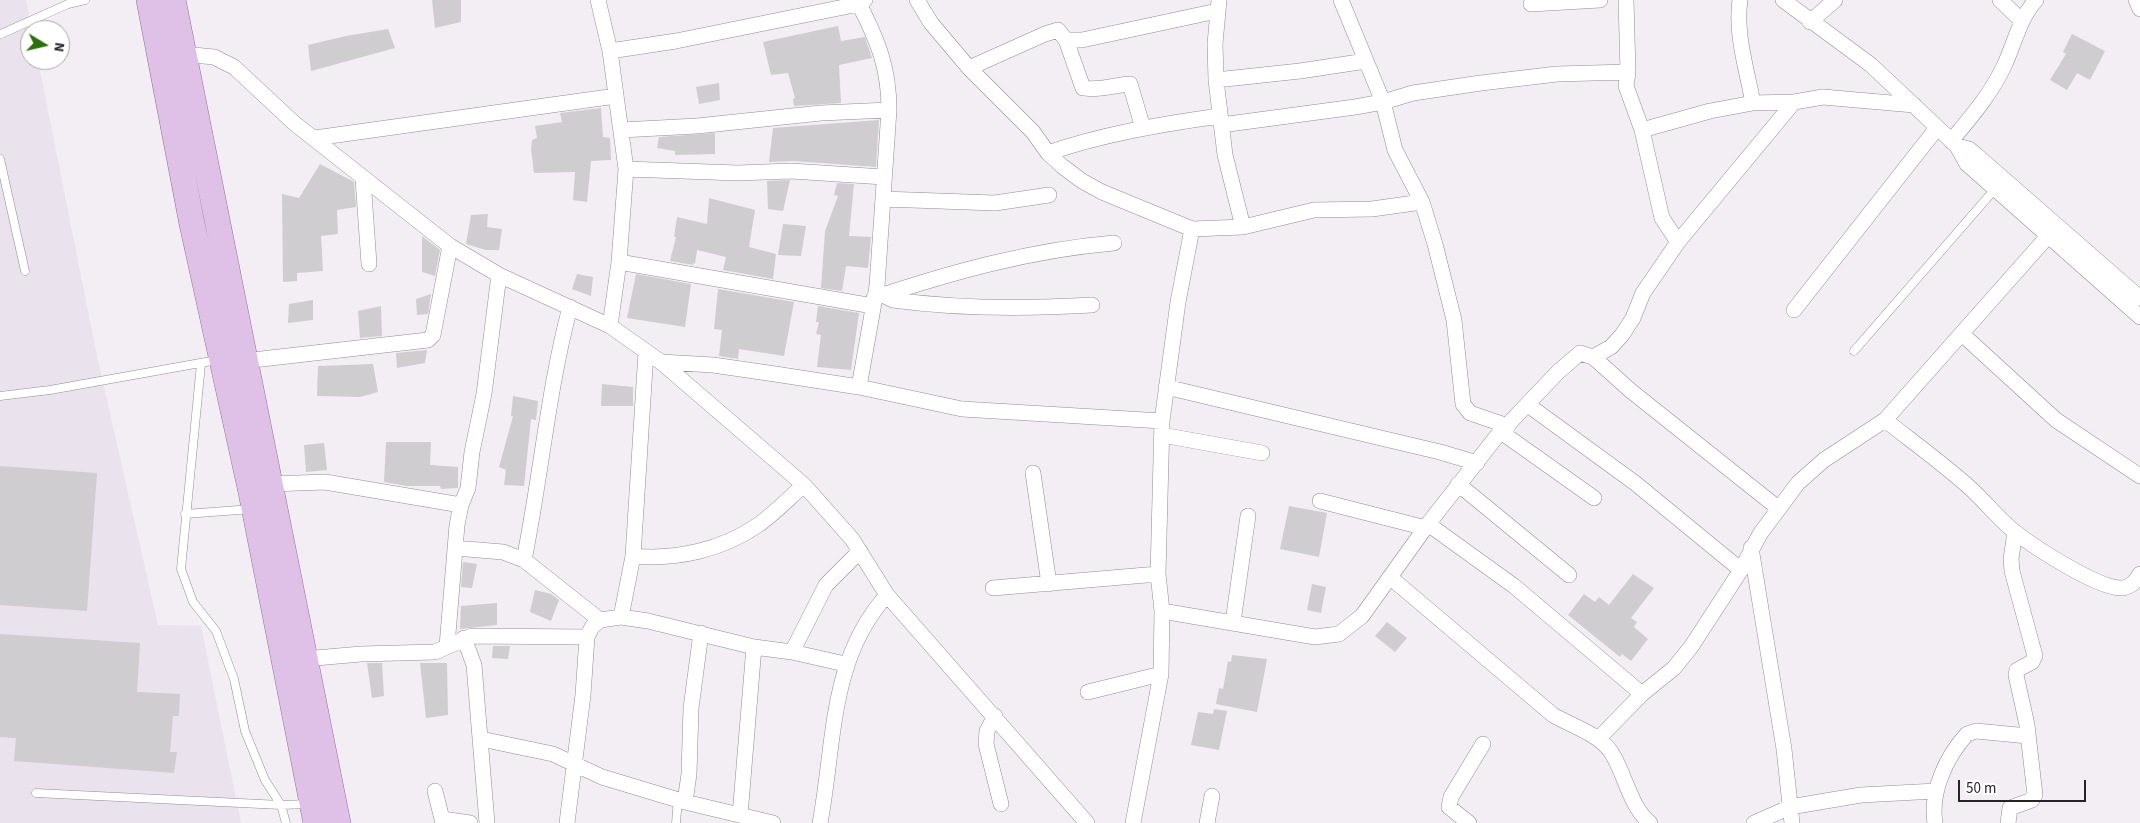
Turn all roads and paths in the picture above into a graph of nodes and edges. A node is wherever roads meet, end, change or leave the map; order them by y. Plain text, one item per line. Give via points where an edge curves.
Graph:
1 (85, 0) edge
2 (149, 0) edge
3 (173, 0) edge
4 (598, 0) edge
5 (917, 0) edge
6 (1341, 0) edge
7 (1600, 0) edge
8 (1626, 0) edge
9 (1740, 0) edge
10 (1783, 0) edge
11 (1835, 0) edge
12 (2000, 0) edge
13 (2036, 0) edge
14 (2136, 0) edge
15 (862, 2) edge
16 (1531, 4) dead end
17 (1218, 6) edge
18 (2140, 9) edge
19 (2022, 21) junction
20 (1810, 22) junction
21 (0, 34) edge
22 (1066, 40) junction
23 (610, 51) junction
24 (183, 54) junction
25 (1366, 61) junction
26 (969, 68) junction
27 (1628, 72) junction
28 (1216, 80) junction
29 (616, 96) junction
30 (1382, 102) junction
31 (1794, 102) junction
32 (1753, 103) junction
33 (1914, 105) junction
34 (889, 110) junction
35 (1221, 121) junction
36 (1143, 128) junction
37 (1937, 128) junction
38 (621, 130) junction
39 (1642, 130) junction
40 (315, 138) junction
41 (1954, 143) junction
42 (1048, 153) junction
43 (0, 159) edge
44 (626, 169) junction
45 (884, 177) junction
46 (364, 179) junction
47 (1995, 189) junction
48 (1049, 195) dead end
49 (883, 199) junction
50 (1422, 202) junction
51 (1243, 227) junction
52 (1192, 229) junction
53 (2051, 232) junction
54 (1678, 242) junction
55 (1114, 243) dead end
56 (450, 246) junction
57 (619, 262) junction
58 (369, 264) dead end
59 (25, 271) dead end
60 (499, 275) junction
61 (2140, 298) edge
62 (877, 300) junction
63 (1092, 305) dead end
64 (570, 308) junction
65 (1794, 310) dead end
66 (2140, 317) edge
67 (610, 326) junction
68 (1962, 334) junction
69 (1854, 351) dead end
70 (646, 352) junction
71 (1593, 357) junction
72 (222, 361) junction
73 (661, 362) junction
74 (860, 387) junction
75 (1166, 387) junction
76 (0, 396) edge
77 (1528, 405) junction
78 (1885, 420) junction
79 (1162, 428) junction
80 (1505, 429) junction
81 (1262, 452) dead end
82 (1476, 463) junction
83 (1033, 473) dead end
84 (2140, 476) edge
85 (271, 484) junction
86 (1458, 484) junction
87 (804, 485) junction
88 (1594, 498) dead end
89 (1320, 501) dead end
90 (461, 505) junction
91 (254, 508) junction
92 (1778, 508) junction
93 (185, 514) junction
94 (1248, 516) dead end
95 (1427, 526) junction
96 (2015, 532) junction
97 (455, 548) junction
98 (1751, 548) junction
99 (860, 551) junction
100 (633, 556) junction
101 (524, 560) junction
102 (1741, 570) junction
103 (1158, 574) junction
104 (2140, 574) edge
105 (1569, 575) dead end
106 (1391, 578) junction
107 (1049, 584) junction
108 (993, 588) dead end
109 (887, 595) junction
110 (1162, 611) junction
111 (621, 616) junction
112 (600, 620) junction
113 (1233, 622) junction
114 (701, 633) junction
115 (464, 638) junction
116 (586, 638) junction
117 (447, 646) junction
118 (754, 647) junction
119 (792, 652) junction
120 (304, 659) junction
121 (846, 664) junction
122 (1161, 674) junction
123 (1088, 692) dead end
124 (1642, 694) junction
125 (995, 716) junction
126 (2028, 736) junction
127 (1599, 738) junction
128 (481, 740) junction
129 (1483, 744) dead end
130 (574, 766) junction
131 (435, 791) dead end
132 (1936, 791) junction
133 (36, 793) dead end
134 (1212, 796) dead end
135 (682, 800) junction
136 (1001, 804) dead end
137 (281, 805) junction
138 (1790, 806) junction
139 (314, 814) edge
140 (740, 814) junction
141 (442, 821) edge
142 (286, 823) edge
143 (338, 823) edge
144 (470, 823) edge
145 (487, 823) edge
146 (567, 823) edge
147 (676, 823) edge
148 (773, 823) edge
149 (820, 823) edge
150 (1087, 823) edge
151 (1133, 823) edge
152 (1207, 823) edge
153 (1469, 823) edge
154 (1650, 823) edge
155 (1754, 823) edge
156 (1792, 823) edge
157 (1935, 823) edge
158 (2008, 823) edge

1 - 21 lane via 68,4
2 - 72 main road
3 - 24 main road
4 - 23 street
5 - 26 street via 931,24
6 - 25 street
7 - 16 street
8 - 27 street
9 - 32 street via 1738,15
10 - 20 street
11 - 20 street
12 - 19 street
13 - 19 street
14 - 18 street
15 - 23 street via 676,41
15 - 34 street via 883,57 889,86
17 - 22 street via 1159,25 1082,40
17 - 28 street
19 - 41 street via 1997,80
20 - 33 street via 1871,64
22 - 26 street via 1058,30
22 - 36 street via 1083,88 1094,90 1130,84
23 - 29 street
24 - 40 street via 214,57 234,67
24 - 72 main road
25 - 28 street
25 - 30 street
26 - 42 street via 1033,132
27 - 30 street via 1557,74 1481,83 1412,93
27 - 39 street via 1626,86
28 - 35 street
29 - 38 street
29 - 40 street
30 - 35 street
30 - 50 street via 1395,150
31 - 32 street
31 - 33 street via 1823,97
31 - 54 street
32 - 39 street
33 - 37 street
34 - 38 street
34 - 45 street
35 - 36 street
35 - 51 street via 1225,155
36 - 42 street
37 - 41 street
37 - 65 street
38 - 44 street
39 - 54 street via 1662,218
40 - 46 street
41 - 47 street via 1967,164
41 - 53 street via 1975,154
42 - 52 street via 1082,181
43 - 59 lane
44 - 45 street via 738,173 791,171
44 - 57 street
45 - 49 street
46 - 56 street
46 - 58 street
47 - 53 street
47 - 69 lane
48 - 49 street via 995,203
49 - 62 street
50 - 51 street via 1372,209 1314,210
50 - 80 street via 1454,320 1462,404 1470,413
51 - 52 street
52 - 75 street
53 - 61 street
53 - 66 street
53 - 68 street
54 - 71 street via 1642,294 1622,335 1611,347
55 - 62 street via 1018,256
56 - 60 street
56 - 72 street via 430,339
57 - 62 street
57 - 67 street
60 - 64 street
60 - 90 street via 484,394 468,488
62 - 63 street via 971,308 1035,309
62 - 74 street
64 - 67 street
64 - 101 street via 551,391
67 - 70 street
68 - 78 street
68 - 84 street via 2056,420
70 - 73 street
70 - 100 street
71 - 77 street via 1580,353 1575,355
71 - 92 street
72 - 76 lane
72 - 85 main road
72 - 91 main road
72 - 93 lane
73 - 74 street via 713,365
73 - 87 street
74 - 79 street via 962,409
75 - 79 street
75 - 82 street
77 - 80 street
77 - 102 street via 1635,483
78 - 92 street via 1824,460 1798,483
78 - 96 street via 1969,487
79 - 81 street
79 - 103 street
80 - 82 street
80 - 88 street
82 - 86 street
83 - 107 street
85 - 90 street via 325,482
85 - 120 main road
86 - 95 street
86 - 105 street
87 - 99 street via 843,526
87 - 100 street via 758,525 715,548 654,558
89 - 95 street
90 - 97 street
91 - 93 lane
91 - 139 main road
92 - 98 street
93 - 137 lane via 181,569 194,602 216,631 234,679 245,731 265,780
94 - 113 street
95 - 106 street
95 - 124 street via 1514,586
96 - 104 street via 2056,559 2108,585 2118,588 2130,586
96 - 126 street via 2012,571 2035,656 2032,662 2016,672
97 - 101 street via 503,552
97 - 117 street
98 - 102 street
98 - 138 street via 1784,749
99 - 109 street
99 - 119 street via 826,585
100 - 111 street
101 - 112 street
102 - 124 street via 1691,647 1674,668
103 - 107 street
103 - 110 street
106 - 113 street via 1362,616 1339,634 1298,635
106 - 127 street via 1553,714
107 - 108 street
109 - 121 street via 872,611
109 - 125 street
110 - 113 street
110 - 122 street
111 - 112 street
111 - 114 street
112 - 116 street
114 - 118 street
114 - 135 street via 691,708 689,774
115 - 116 street via 488,635
115 - 117 street
115 - 128 street via 474,665
116 - 130 street via 586,666
117 - 120 street via 435,652 418,654
118 - 119 street
118 - 140 street
119 - 121 street
120 - 143 main road
121 - 149 street
122 - 123 street
122 - 151 street
124 - 127 street
125 - 136 street via 987,731 986,744
125 - 150 street
126 - 132 street via 1976,731 1967,734 1948,761
126 - 158 street via 2035,794 2028,803 2010,808
127 - 154 street via 1611,752 1641,814
128 - 130 street via 553,754
128 - 145 street
129 - 153 street via 1451,797 1449,807
130 - 135 street
130 - 146 street
131 - 141 street
132 - 138 street via 1860,795
132 - 157 street
133 - 137 lane
134 - 152 street
135 - 140 street
135 - 147 lane
137 - 139 lane
137 - 142 lane
138 - 155 street
138 - 156 street
140 - 148 street
141 - 144 street

